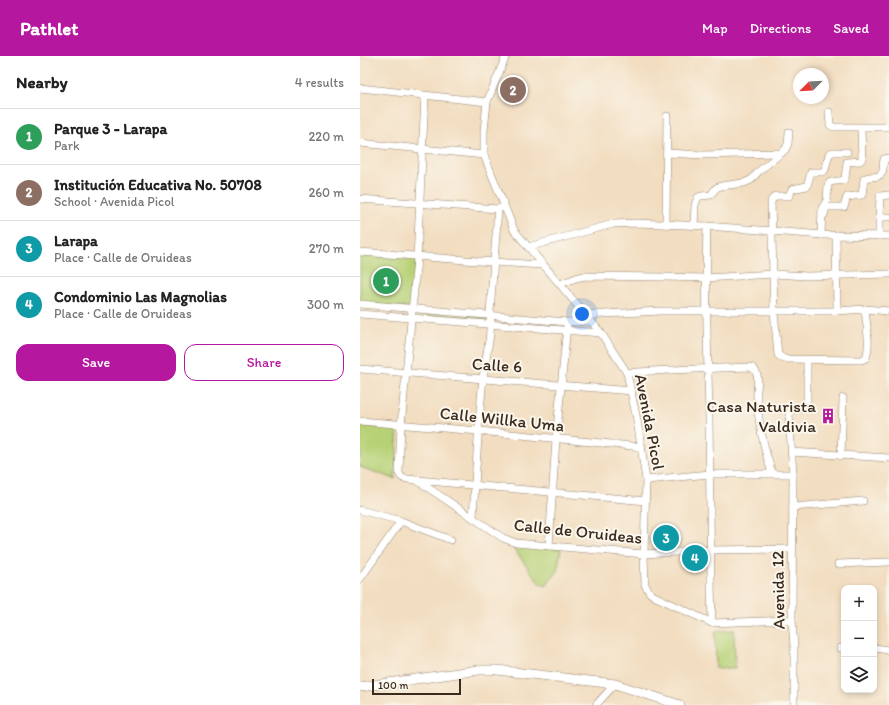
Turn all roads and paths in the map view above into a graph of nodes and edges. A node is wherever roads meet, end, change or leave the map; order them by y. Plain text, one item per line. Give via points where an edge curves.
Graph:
1 (506, 56) edge
2 (360, 88) edge
3 (425, 96) junction
4 (487, 102) junction
5 (829, 112) dead end
6 (667, 116) dead end
7 (889, 127) edge
8 (861, 128) junction
9 (789, 132) dead end
10 (360, 143) edge
11 (423, 150) junction
12 (847, 152) dead end
13 (667, 153) junction
14 (780, 154) junction
15 (484, 155) junction
16 (889, 158) edge
17 (889, 195) edge
18 (360, 199) edge
19 (420, 203) junction
20 (502, 208) junction
21 (879, 217) junction
22 (889, 217) edge
23 (666, 224) junction
24 (694, 226) junction
25 (707, 226) junction
26 (772, 231) junction
27 (822, 235) junction
28 (836, 235) junction
29 (879, 236) junction
30 (889, 236) edge
31 (528, 247) junction
32 (360, 252) edge
33 (417, 255) junction
34 (494, 263) junction
35 (543, 265) junction
36 (773, 274) junction
37 (889, 274) edge
38 (836, 275) junction
39 (705, 278) junction
40 (560, 284) junction
41 (360, 304) edge
42 (412, 309) junction
43 (865, 309) junction
44 (774, 310) junction
45 (706, 311) junction
46 (837, 311) junction
47 (889, 311) edge
48 (360, 314) edge
49 (585, 315) junction
50 (490, 316) junction
51 (411, 318) junction
52 (591, 321) junction
53 (567, 322) junction
54 (490, 325) junction
55 (567, 331) junction
56 (601, 333) junction
57 (807, 360) junction
58 (360, 369) edge
59 (708, 369) junction
60 (627, 373) junction
61 (406, 374) junction
62 (483, 378) junction
63 (560, 385) junction
64 (632, 391) junction
65 (843, 398) dead end
66 (360, 421) edge
67 (401, 424) junction
68 (478, 430) junction
69 (556, 439) junction
70 (642, 447) junction
71 (791, 452) junction
72 (841, 456) junction
73 (889, 458) edge
74 (710, 474) junction
75 (772, 474) junction
76 (793, 474) junction
77 (417, 480) junction
78 (646, 480) junction
79 (475, 486) junction
80 (553, 492) junction
81 (646, 501) junction
82 (863, 501) dead end
83 (793, 507) junction
84 (360, 510) edge
85 (473, 517) junction
86 (401, 522) junction
87 (451, 540) dead end
88 (549, 546) junction
89 (710, 550) junction
90 (792, 550) junction
91 (644, 554) junction
92 (889, 562) edge
93 (838, 564) dead end
94 (360, 579) edge
95 (792, 620) junction
96 (712, 623) junction
97 (877, 648) edge
98 (889, 650) edge
99 (615, 684) junction
100 (360, 687) edge
101 (596, 705) edge
102 (680, 705) edge
103 (794, 705) edge

1 - 4 street, Avenida Picol
2 - 3 street
3 - 4 street
3 - 11 street
4 - 15 street, Avenida Picol
5 - 8 street via 831,126
6 - 13 street
7 - 8 street
8 - 27 street via 862,159 847,162 845,179 828,184 822,208
9 - 14 street via 788,144
10 - 11 street
11 - 15 street
11 - 19 street
12 - 26 street via 829,154 825,170 811,172 807,186 792,189 789,196 773,198
13 - 14 street
13 - 23 street
14 - 24 street via 748,182 721,186 711,195 698,197
15 - 20 street, Avenida Picol
16 - 27 street via 884,159 880,175 867,176 864,179 862,195 847,197 844,207 824,210
17 - 21 street via 880,196
18 - 19 street
19 - 20 street
19 - 33 street
20 - 31 street, Avenida Picol via 514,230
20 - 34 street
21 - 22 street
21 - 29 street
23 - 24 street
23 - 31 street via 613,224
24 - 25 street
25 - 26 street
25 - 39 street
26 - 27 street
26 - 36 street
27 - 28 street
28 - 29 street
28 - 38 street
29 - 30 street
31 - 35 street, Avenida Picol
32 - 33 street
33 - 34 street
33 - 42 street
34 - 35 street
34 - 50 street
35 - 40 street, Avenida Picol
36 - 38 street
36 - 39 street
36 - 44 street
37 - 38 street
38 - 46 street
39 - 40 street via 584,276
39 - 45 street
40 - 49 street, Avenida Picol
41 - 42 street
42 - 50 street
42 - 51 street
43 - 46 street
43 - 47 street
43 - 57 street via 866,358
44 - 45 street
44 - 46 street
44 - 57 street via 778,355 784,359
45 - 49 street
45 - 59 street
48 - 51 street
49 - 52 street, Avenida Picol
50 - 53 street
50 - 54 street
51 - 54 street
51 - 61 street
52 - 53 street
52 - 56 street, Avenida Picol
53 - 55 street
54 - 55 street
54 - 62 street
55 - 56 street
55 - 63 street
56 - 60 street, Avenida Picol
57 - 71 street via 808,401 806,405 791,411
58 - 61 street, Calle 6
59 - 60 street
59 - 74 street
59 - 75 street via 749,367 756,371 758,415
60 - 64 street, Avenida Picol
61 - 62 street, Calle 6
61 - 67 street
62 - 63 street, Calle 6
62 - 68 street
63 - 64 street, Calle 6
63 - 69 street
64 - 70 street, Avenida Picol
65 - 72 street
66 - 67 street, Calle Willka Uma
67 - 68 street, Calle Willka Uma
67 - 77 street via 399,473 402,479
68 - 69 street, Calle Willka Uma
68 - 79 street
69 - 70 street, Calle Willka Uma
69 - 80 street
70 - 78 street, Avenida Picol
71 - 72 street
71 - 76 street, Avenida 12
72 - 73 street
74 - 75 street
74 - 78 street
74 - 89 street
75 - 76 street
76 - 83 street, Avenida 12
77 - 79 street
77 - 85 street, Calle de Oruideas
78 - 81 street, Avenida Picol
79 - 80 street
79 - 85 street
80 - 81 street
80 - 88 street
81 - 91 street, Avenida Picol
82 - 83 street
83 - 90 street, Avenida 12
84 - 86 street
85 - 88 street, Calle de Oruideas via 509,541
86 - 87 street
86 - 94 street
88 - 91 street, Calle de Oruideas
89 - 90 street, Calle de Oruideas
89 - 91 street, Calle de Oruideas
89 - 96 street
90 - 95 street, Avenida 12
91 - 96 street, Avenida Picol via 645,585 650,593
92 - 93 street
95 - 96 street
95 - 103 street, Avenida 12
97 - 98 street
99 - 100 street via 479,670
99 - 101 street
99 - 102 street

